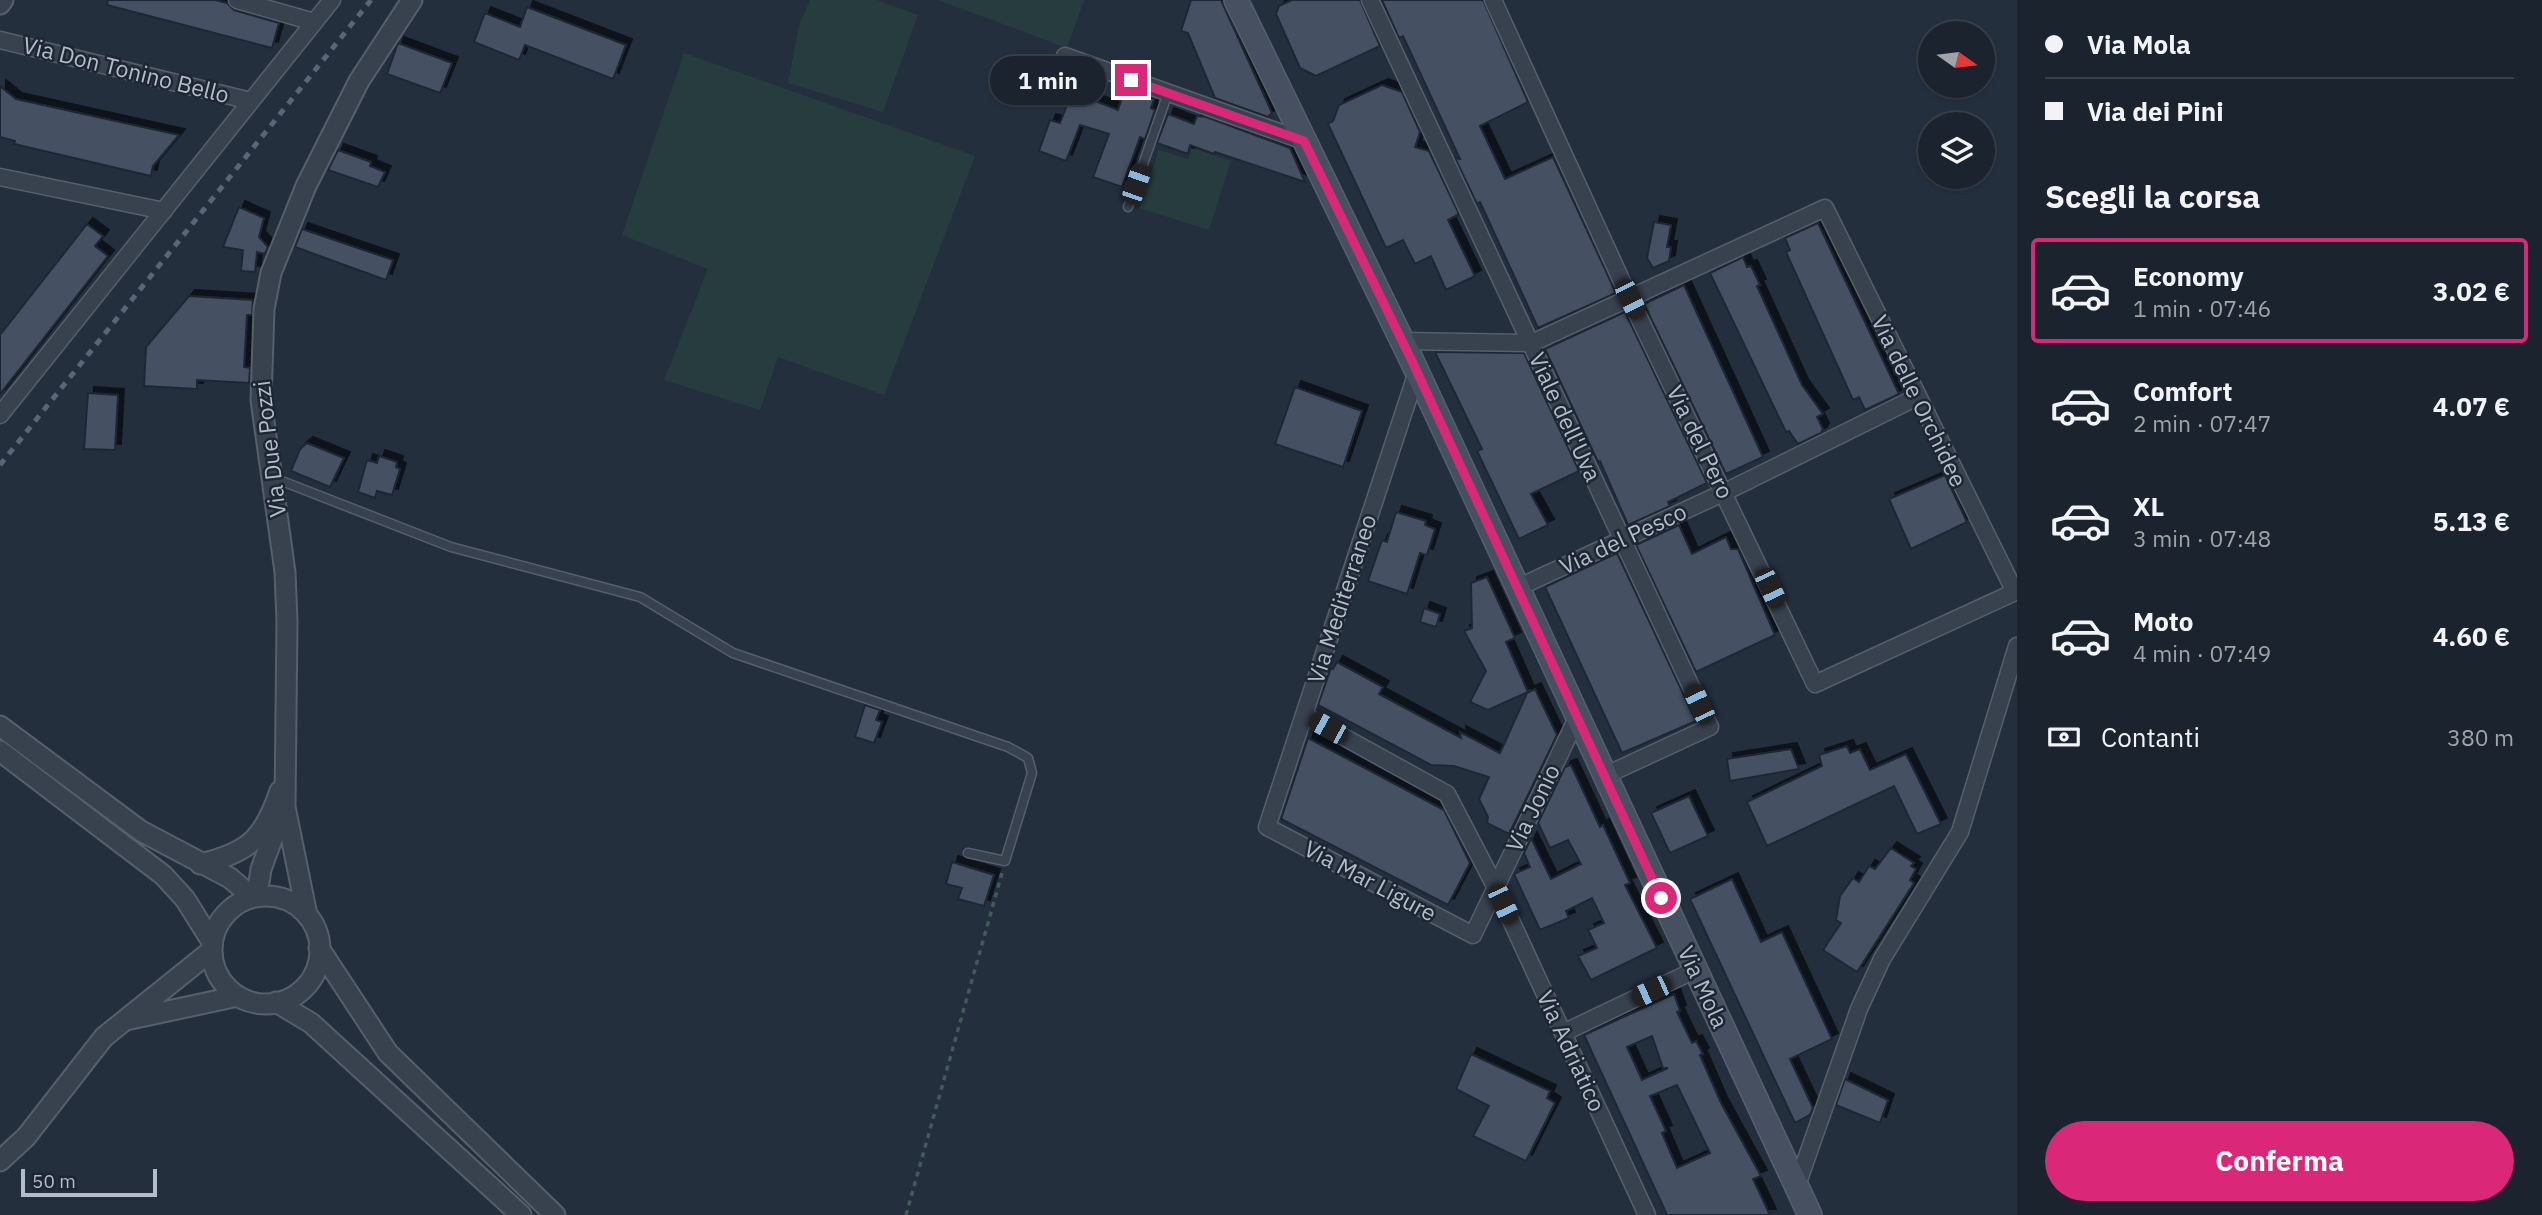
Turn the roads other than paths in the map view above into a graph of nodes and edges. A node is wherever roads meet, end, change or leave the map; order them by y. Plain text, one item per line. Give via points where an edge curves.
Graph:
1 (237, 0) edge
2 (332, 0) edge
3 (412, 0) edge
4 (1236, 0) edge
5 (1370, 0) edge
6 (1493, 0) edge
7 (314, 22) junction
8 (0, 40) edge
9 (1065, 56) dead end
10 (1168, 93) junction
11 (251, 101) junction
12 (1304, 141) junction
13 (0, 177) edge
14 (1128, 207) dead end
15 (163, 211) junction
16 (1630, 299) junction
17 (1402, 341) junction
18 (1532, 343) junction
19 (1417, 372) junction
20 (1917, 397) junction
21 (0, 415) edge
22 (271, 477) junction
23 (1725, 492) junction
24 (1622, 540) junction
25 (1517, 588) junction
26 (2015, 592) joint
27 (2017, 646) edge
28 (1304, 715) junction
29 (1576, 720) junction
30 (0, 726) edge
31 (0, 751) edge
32 (1604, 776) junction
33 (285, 777) junction
34 (285, 807) junction
35 (1268, 827) joint
36 (968, 853) dead end
37 (200, 864) junction
38 (1495, 886) junction
39 (254, 896) junction
40 (307, 915) junction
41 (1472, 935) joint
42 (211, 947) junction
43 (319, 948) junction
44 (1695, 970) junction
45 (238, 996) junction
46 (276, 1002) junction
47 (122, 1021) junction
48 (1563, 1032) junction
49 (0, 1161) edge
50 (1797, 1185) junction
51 (521, 1215) edge
52 (555, 1215) edge
53 (1647, 1215) edge
54 (1810, 1215) edge

1 - 7 street
2 - 7 street
3 - 22 street, Via Due Pozzi via 380,46 333,131 271,273 261,354 261,400
4 - 12 main road, Via Mola
5 - 18 street, Viale dell'Uva
6 - 16 street, Via del Pero
7 - 11 street
8 - 11 street, Via Don Tonino Bello
9 - 10 street
10 - 12 street
10 - 14 lane
11 - 15 street
12 - 17 main road, Via Mola
13 - 15 street
15 - 21 street
16 - 18 street
16 - 20 street, Via delle Orchidee via 1825,208
16 - 23 street, Via del Pero
17 - 18 street
17 - 19 main road, Via Mola
18 - 24 street, Viale dell'Uva
19 - 25 main road, Via Mola
19 - 28 street, Via Mediterraneo
20 - 23 street, Via del Pesco
20 - 26 street, Via delle Orchidee
22 - 33 street, Via Due Pozzi via 285,572
22 - 36 lane via 451,547 640,597 733,653 1009,747 1028,758 1032,773 1005,861
23 - 24 street, Via del Pesco
23 - 26 street, Via del Pero via 1815,684
24 - 25 street, Via del Pesco
24 - 32 street, Viale dell'Uva via 1710,727
25 - 29 main road, Via Mola
27 - 50 street via 1960,832 1882,959 1859,1009
28 - 35 street, Via Mediterraneo
28 - 38 street, Via Adriatico via 1447,794
29 - 32 main road, Via Mola
29 - 38 street, Via Jonio
30 - 37 street via 141,831
31 - 42 street via 163,875 185,899
32 - 44 main road, Via Mola
33 - 34 street, Via Due Pozzi
33 - 37 street via 260,834 244,850
34 - 39 street, Via Due Pozzi
34 - 40 street, Via Due Pozzi
35 - 41 street, Via Mar Ligure
37 - 39 street
38 - 41 street, Via Jonio
38 - 48 street, Via Adriatico
39 - 40 street via 280,897
39 - 42 street via 224,918
40 - 43 street
42 - 45 street via 220,979
42 - 47 street
43 - 46 street via 309,981 300,991
43 - 52 street via 388,1053
44 - 48 street
44 - 50 main road, Via Mola
45 - 46 street via 250,1002
45 - 47 street
46 - 51 street via 312,1023
47 - 49 street via 83,1061 26,1138
48 - 53 street, Via Adriatico
50 - 54 main road, Via Mola

